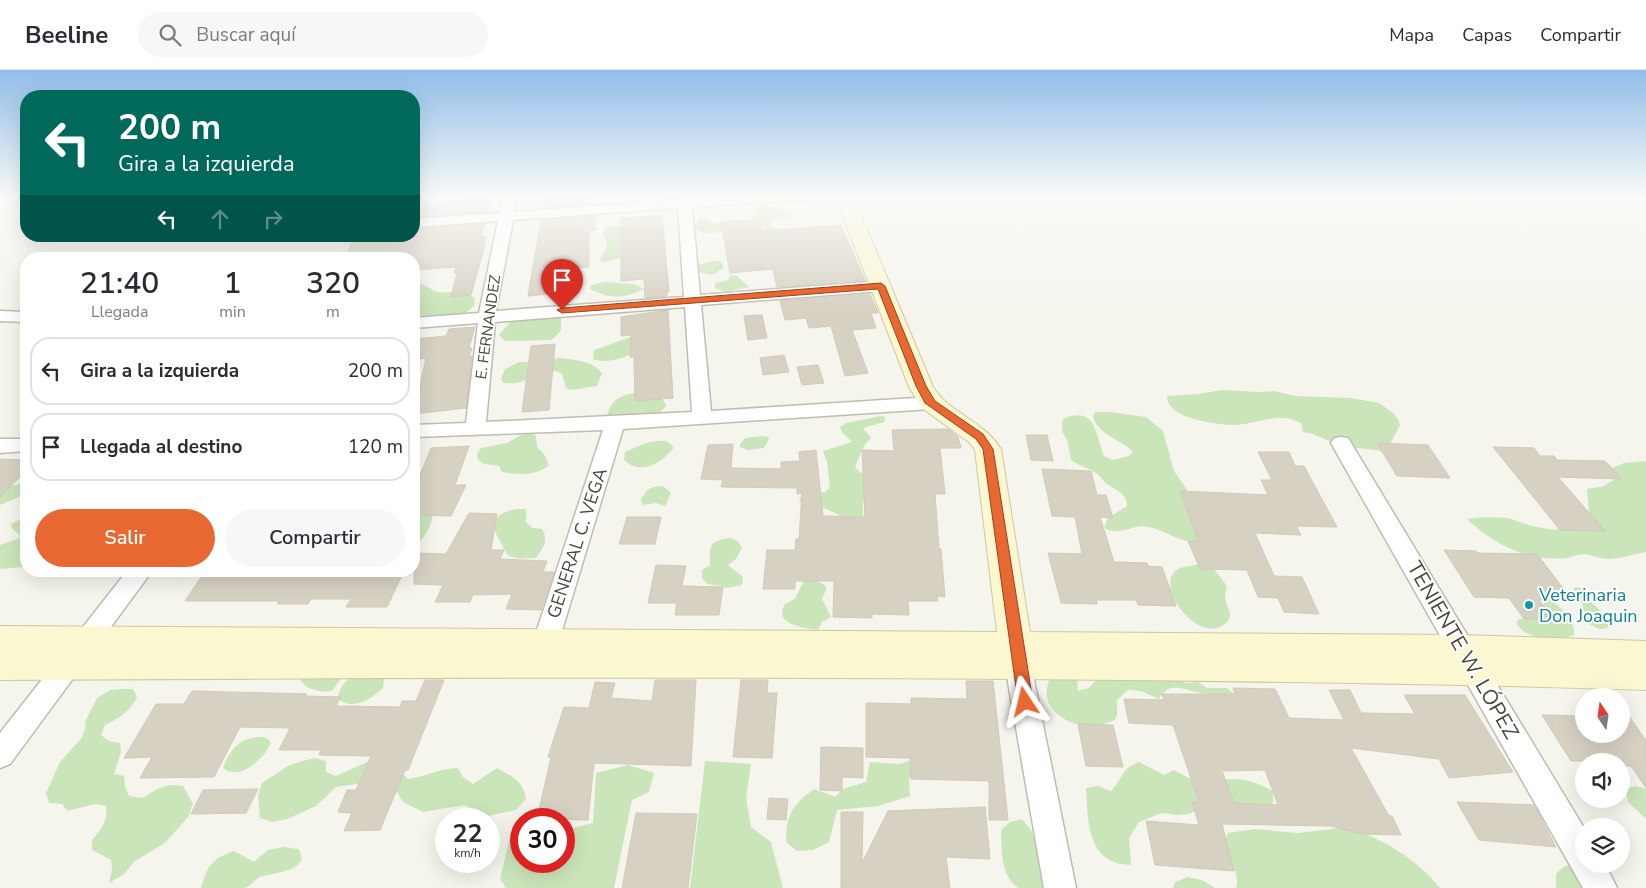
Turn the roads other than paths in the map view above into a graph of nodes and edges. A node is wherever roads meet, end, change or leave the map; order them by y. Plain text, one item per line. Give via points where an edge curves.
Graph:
1 (502, 234) edge
2 (687, 234) edge
3 (860, 234) edge
4 (881, 286) junction
5 (693, 300) junction
6 (0, 316) edge
7 (487, 316) junction
8 (20, 317) edge
9 (420, 322) edge
10 (931, 403) junction
11 (702, 417) junction
12 (615, 424) junction
13 (475, 428) junction
14 (420, 431) edge
15 (1341, 443) dead end
16 (20, 445) edge
17 (0, 446) edge
18 (136, 577) edge
19 (0, 638) edge
20 (89, 639) junction
21 (542, 652) junction
22 (1017, 655) junction
23 (1646, 655) edge
24 (1468, 659) junction
25 (0, 666) edge
26 (68, 666) junction
27 (1646, 676) edge
28 (0, 755) edge
29 (1575, 843) edge
30 (1592, 873) edge
31 (1060, 888) edge
32 (1601, 888) edge

1 - 7 street, E. FERNANDEZ
2 - 5 street
3 - 4 street
4 - 5 street
4 - 10 street via 921,386
5 - 7 street
5 - 11 street
6 - 8 street
7 - 9 street
7 - 13 street, E. FERNANDEZ
10 - 11 street
10 - 22 street via 980,437 988,449
11 - 12 street
12 - 13 street
12 - 21 street, GENERAL C. VEGA
13 - 14 street
15 - 24 street, TENIENTE W. LÓPEZ
16 - 17 street
18 - 20 street
19 - 20 street
20 - 21 street
20 - 26 street
21 - 22 street
21 - 26 street
22 - 24 street
22 - 31 street
23 - 24 street
24 - 27 street
24 - 29 street, TENIENTE W. LÓPEZ
25 - 26 street
26 - 28 street
30 - 32 street

